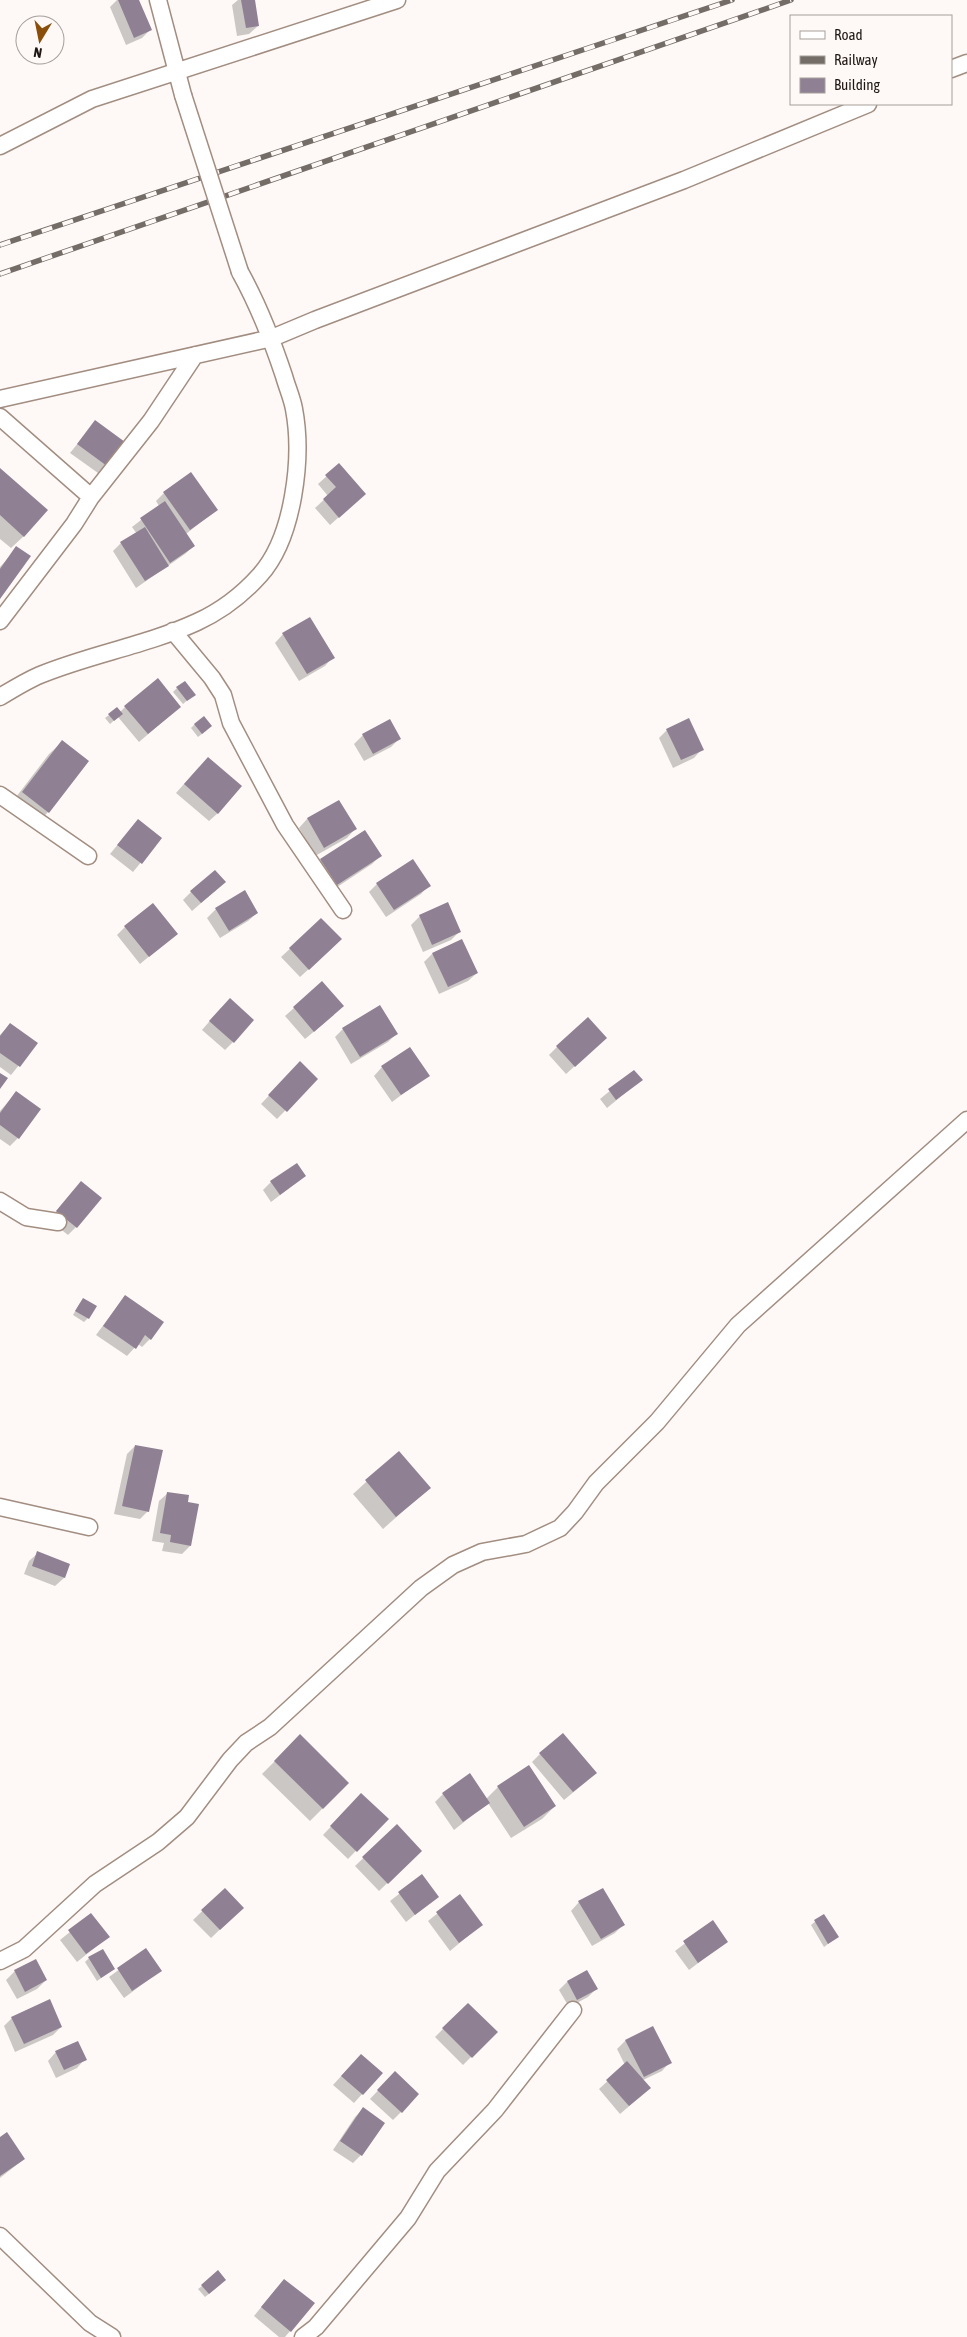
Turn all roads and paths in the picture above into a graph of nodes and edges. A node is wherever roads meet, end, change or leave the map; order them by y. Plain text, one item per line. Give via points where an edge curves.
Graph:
1 (158, 0) edge
2 (397, 0) edge
3 (967, 63) edge
4 (952, 70) edge
5 (177, 72) junction
6 (866, 105) edge
7 (0, 146) edge
8 (272, 338) junction
9 (195, 355) junction
10 (0, 399) edge
11 (0, 417) edge
12 (91, 497) junction
13 (0, 621) edge
14 (172, 631) junction
15 (0, 697) edge
16 (0, 795) edge
17 (88, 856) dead end
18 (343, 910) dead end
19 (967, 1120) edge
20 (0, 1201) edge
21 (58, 1222) dead end
22 (0, 1507) edge
23 (89, 1528) dead end
24 (0, 1961) edge
25 (573, 2010) dead end
26 (0, 2236) edge
27 (112, 2337) edge
28 (303, 2337) edge

1 - 5 street
2 - 5 street
3 - 4 street
5 - 7 street via 92,99
5 - 8 street, bridge via 240,272
6 - 8 street via 684,180
8 - 9 street
8 - 14 street via 294,408 298,457 292,508 278,545 261,574 230,603 197,622
9 - 10 street
9 - 12 street via 152,421
11 - 12 street
12 - 13 street
14 - 15 street via 39,675
14 - 18 street via 223,695 231,723 286,825
16 - 17 street
19 - 24 street via 738,1325 658,1422 596,1483 560,1528 526,1544 482,1552 452,1565 421,1588 270,1727 246,1743 187,1817 158,1842 95,1884 24,1949
20 - 21 street via 26,1217
22 - 23 street
25 - 28 street via 495,2110 437,2171 408,2218 316,2327
26 - 27 street via 90,2323

